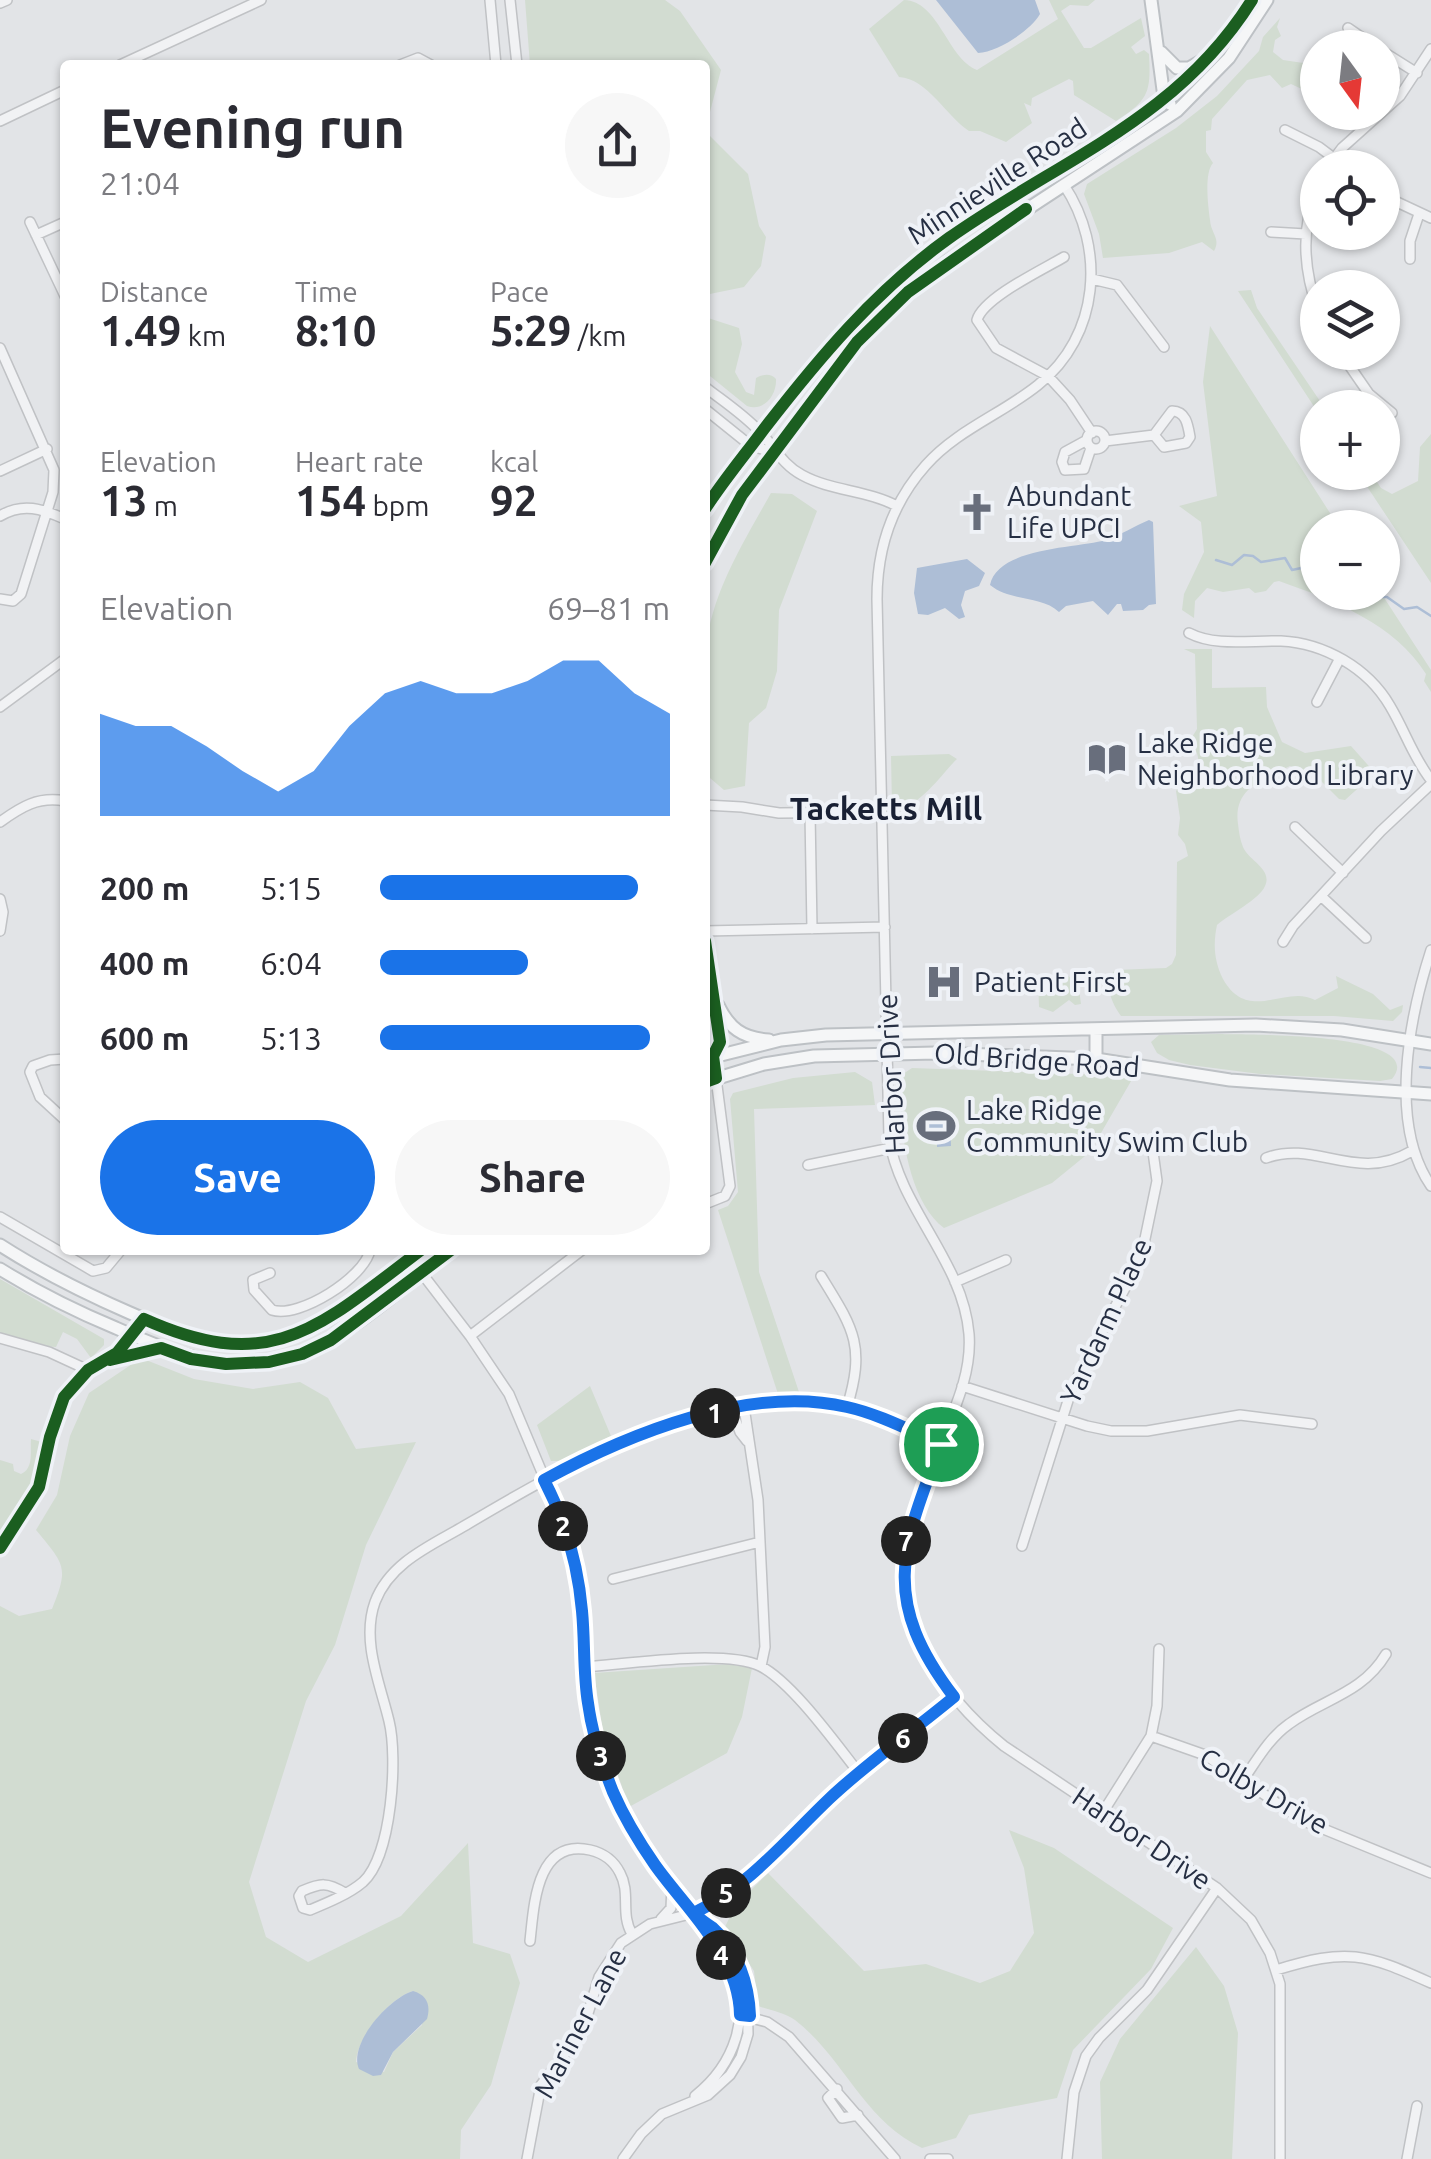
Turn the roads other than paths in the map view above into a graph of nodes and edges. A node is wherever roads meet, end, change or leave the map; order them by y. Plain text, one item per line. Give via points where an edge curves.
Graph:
1 (260, 0) edge
2 (490, 0) edge
3 (510, 0) edge
4 (1151, 0) edge
5 (1252, 0) edge
6 (1267, 0) edge
7 (1348, 28) dead end
8 (1351, 30) edge
9 (1158, 49) junction
10 (1431, 49) edge
11 (1213, 54) junction
12 (131, 60) edge
13 (496, 60) edge
14 (516, 60) edge
15 (1400, 62) edge
16 (1417, 73) junction
17 (60, 92) edge
18 (1166, 100) junction
19 (1177, 110) junction
20 (0, 121) edge
21 (1284, 130) dead end
22 (1322, 150) edge
23 (1343, 150) edge
24 (1064, 185) junction
25 (1400, 204) edge
26 (1419, 214) junction
27 (1431, 218) edge
28 (30, 222) dead end
29 (60, 224) edge
30 (1002, 225) junction
31 (1272, 232) dead end
32 (1300, 234) edge
33 (36, 235) junction
34 (1064, 257) dead end
35 (1410, 260) dead end
36 (1092, 279) junction
37 (60, 285) edge
38 (1164, 347) dead end
39 (2, 351) edge
40 (1048, 376) junction
41 (710, 390) edge
42 (710, 413) edge
43 (762, 432) junction
44 (1154, 435) junction
45 (752, 446) junction
46 (47, 449) junction
47 (773, 452) junction
48 (0, 472) edge
49 (710, 502) edge
50 (897, 506) junction
51 (47, 511) junction
52 (3, 514) edge
53 (60, 518) edge
54 (710, 553) edge
55 (0, 599) edge
56 (1189, 634) dead end
57 (1340, 658) junction
58 (60, 663) edge
59 (1316, 702) dead end
60 (0, 707) edge
61 (1431, 782) edge
62 (60, 801) edge
63 (710, 805) edge
64 (882, 812) junction
65 (810, 813) junction
66 (0, 822) edge
67 (1295, 827) dead end
68 (1343, 872) junction
69 (1321, 896) junction
70 (0, 899) edge
71 (885, 927) junction
72 (812, 928) junction
73 (0, 931) edge
74 (710, 931) edge
75 (1366, 938) dead end
76 (1283, 942) dead end
77 (1431, 950) edge
78 (710, 972) edge
79 (714, 996) junction
80 (1096, 1028) junction
81 (887, 1032) junction
82 (1410, 1039) junction
83 (781, 1040) junction
84 (1431, 1044) edge
85 (710, 1052) edge
86 (888, 1053) junction
87 (710, 1054) edge
88 (60, 1059) edge
89 (1096, 1059) junction
90 (710, 1080) edge
91 (1407, 1092) junction
92 (1431, 1094) edge
93 (60, 1115) edge
94 (891, 1148) junction
95 (1412, 1151) junction
96 (1152, 1152) dead end
97 (1266, 1158) dead end
98 (808, 1164) dead end
99 (1431, 1186) edge
100 (710, 1202) edge
101 (0, 1217) edge
102 (0, 1245) edge
103 (60, 1252) edge
104 (65, 1255) edge
105 (117, 1255) edge
106 (368, 1255) edge
107 (409, 1255) edge
108 (413, 1255) edge
109 (444, 1255) edge
110 (575, 1255) edge
111 (1006, 1260) dead end
112 (0, 1268) edge
113 (422, 1272) junction
114 (270, 1274) dead end
115 (821, 1276) dead end
116 (955, 1282) junction
117 (144, 1319) junction
118 (132, 1335) junction
119 (470, 1336) junction
120 (0, 1338) edge
121 (161, 1348) junction
122 (106, 1362) junction
123 (88, 1370) junction
124 (962, 1386) junction
125 (847, 1407) junction
126 (744, 1408) junction
127 (732, 1410) junction
128 (1062, 1418) junction
129 (1312, 1424) dead end
130 (747, 1440) junction
131 (941, 1444) junction
132 (544, 1480) junction
133 (760, 1542) junction
134 (1022, 1546) dead end
135 (0, 1548) edge
136 (613, 1578) dead end
137 (1159, 1649) dead end
138 (1386, 1654) dead end
139 (761, 1666) junction
140 (584, 1667) junction
141 (954, 1697) junction
142 (1150, 1736) junction
143 (859, 1773) junction
144 (1243, 1780) junction
145 (1102, 1812) junction
146 (1431, 1872) edge
147 (672, 1886) junction
148 (1217, 1888) junction
149 (345, 1893) junction
150 (698, 1917) junction
151 (658, 1922) junction
152 (632, 1934) junction
153 (530, 1941) dead end
154 (1276, 1970) junction
155 (1431, 1983) edge
156 (745, 2016) junction
157 (1417, 2106) dead end
158 (527, 2159) edge
159 (623, 2159) edge
160 (895, 2159) edge
161 (930, 2159) edge
162 (948, 2159) edge
163 (1068, 2159) edge
164 (1280, 2159) edge
165 (1407, 2159) edge

1 - 12 street
2 - 13 street
3 - 14 street
4 - 9 main road
5 - 11 main road, Minnieville Road
6 - 19 main road, Minnieville Road via 1229,58
7 - 8 street
9 - 11 main road via 1181,69
9 - 18 main road
10 - 16 street
11 - 18 main road, Minnieville Road
15 - 16 street
16 - 23 street
17 - 20 street
18 - 19 main road
18 - 30 main road via 1159,115
18 - 43 main road, Minnieville Road via 912,266 836,340
19 - 24 main road, Minnieville Road
21 - 22 street
24 - 30 main road, Minnieville Road
24 - 36 street, Harbor Drive via 1088,235
25 - 26 street
26 - 27 street
26 - 35 street
28 - 33 street
29 - 33 street
30 - 47 main road, Minnieville Road via 879,318
31 - 32 street
33 - 37 street
34 - 40 street via 976,317 996,348
36 - 38 street via 1116,285
36 - 40 street, Harbor Drive via 1078,334
39 - 46 street
40 - 44 street via 1100,448
40 - 50 street, Harbor Drive via 944,447
41 - 43 street
42 - 45 street
43 - 45 main road, Minnieville Road
43 - 47 street
44 - 44 street via 1169,413 1186,418 1186,443 1164,447
45 - 47 street
45 - 49 main road, Minnieville Road
46 - 48 street
46 - 51 street via 54,481
47 - 50 street via 802,475
47 - 54 main road, Minnieville Road
50 - 64 street, Harbor Drive via 877,579
51 - 52 street via 24,507
51 - 53 street
51 - 55 street via 21,594
56 - 57 street via 1302,643
57 - 59 street
57 - 61 street via 1384,697
58 - 60 street
61 - 68 street
62 - 66 street via 31,802
63 - 65 street
64 - 65 street
64 - 71 street, Harbor Drive
65 - 72 street
67 - 68 street
68 - 69 street
69 - 75 street
69 - 76 street
70 - 73 street
71 - 72 street
71 - 81 street, Harbor Drive
72 - 74 street
77 - 82 street
78 - 79 main road
79 - 83 main road via 735,1030
79 - 85 main road via 720,1042
80 - 81 main road, Old Bridge Road
80 - 82 main road, Old Bridge Road via 1256,1025
80 - 89 main road
81 - 83 main road, Old Bridge Road
81 - 86 street, Harbor Drive
82 - 84 main road, Old Bridge Road
82 - 91 street
83 - 87 main road, Old Bridge Road
86 - 89 main road, Old Bridge Road
86 - 90 main road, Old Bridge Road via 786,1060
86 - 94 street, Harbor Drive
88 - 93 street via 30,1072 40,1096
89 - 91 main road, Old Bridge Road via 1230,1080
90 - 100 street via 730,1186
91 - 92 main road, Old Bridge Road
91 - 95 street
94 - 98 street
94 - 116 street, Harbor Drive via 904,1187
95 - 97 street via 1367,1165 1289,1153
95 - 99 street
96 - 128 street, Yardarm Place via 1157,1181 1141,1258 1081,1368
101 - 103 street
102 - 117 main road
104 - 105 street via 93,1271
106 - 114 street via 362,1268 293,1312 272,1310 254,1290 253,1280
107 - 117 main road via 330,1318 280,1340 213,1344
108 - 113 street
109 - 113 main road
110 - 119 street
111 - 116 street
112 - 118 main road
113 - 119 street
113 - 121 main road via 331,1340 287,1359 226,1364
115 - 125 street via 854,1335
116 - 124 street, Harbor Drive via 969,1336
117 - 118 street
118 - 121 main road
118 - 122 street
119 - 132 street via 509,1394
120 - 123 street
121 - 122 main road
122 - 123 street
123 - 135 street via 64,1397 39,1487
124 - 128 street
124 - 131 street, Harbor Drive
125 - 126 street via 809,1402
125 - 131 street
126 - 127 street
126 - 130 street
127 - 130 street
127 - 132 street via 634,1437
128 - 129 street via 1129,1432 1240,1415
128 - 134 street, Yardarm Place
130 - 133 street
131 - 141 street, Harbor Drive via 912,1521 903,1573 918,1638
132 - 140 street via 577,1573
132 - 149 street via 410,1558 381,1590 370,1637 394,1774 379,1856 362,1883
133 - 136 street
133 - 139 street
137 - 142 street
138 - 144 street via 1353,1690 1279,1732
139 - 140 street via 702,1659
139 - 143 street
140 - 147 street via 590,1720 612,1790
141 - 143 street, Mariner Lane
141 - 145 street, Harbor Drive via 1004,1746
142 - 144 street, Colby Drive via 1205,1756
142 - 145 street
143 - 150 street, Mariner Lane
144 - 146 street, Colby Drive via 1304,1821
145 - 148 street, Harbor Drive
147 - 150 street
147 - 151 street via 671,1908
148 - 154 street, Harbor Drive via 1251,1920
148 - 163 street via 1147,1990 1086,2056 1074,2092
149 - 149 street via 320,1883 299,1896 310,1910
150 - 151 street, Mariner Lane
150 - 156 street via 738,1964 748,1989
151 - 152 street, Mariner Lane
152 - 153 street via 617,1867 603,1855 574,1849 550,1862 540,1878
152 - 158 street, Mariner Lane via 602,1971 578,2039 541,2085
154 - 155 street via 1317,1958 1360,1956
154 - 164 street, Harbor Drive via 1282,2000
156 - 159 street via 722,2069 651,2123
156 - 160 street via 788,2036 837,2090 828,2098 842,2118 858,2115
157 - 165 street
161 - 162 street

